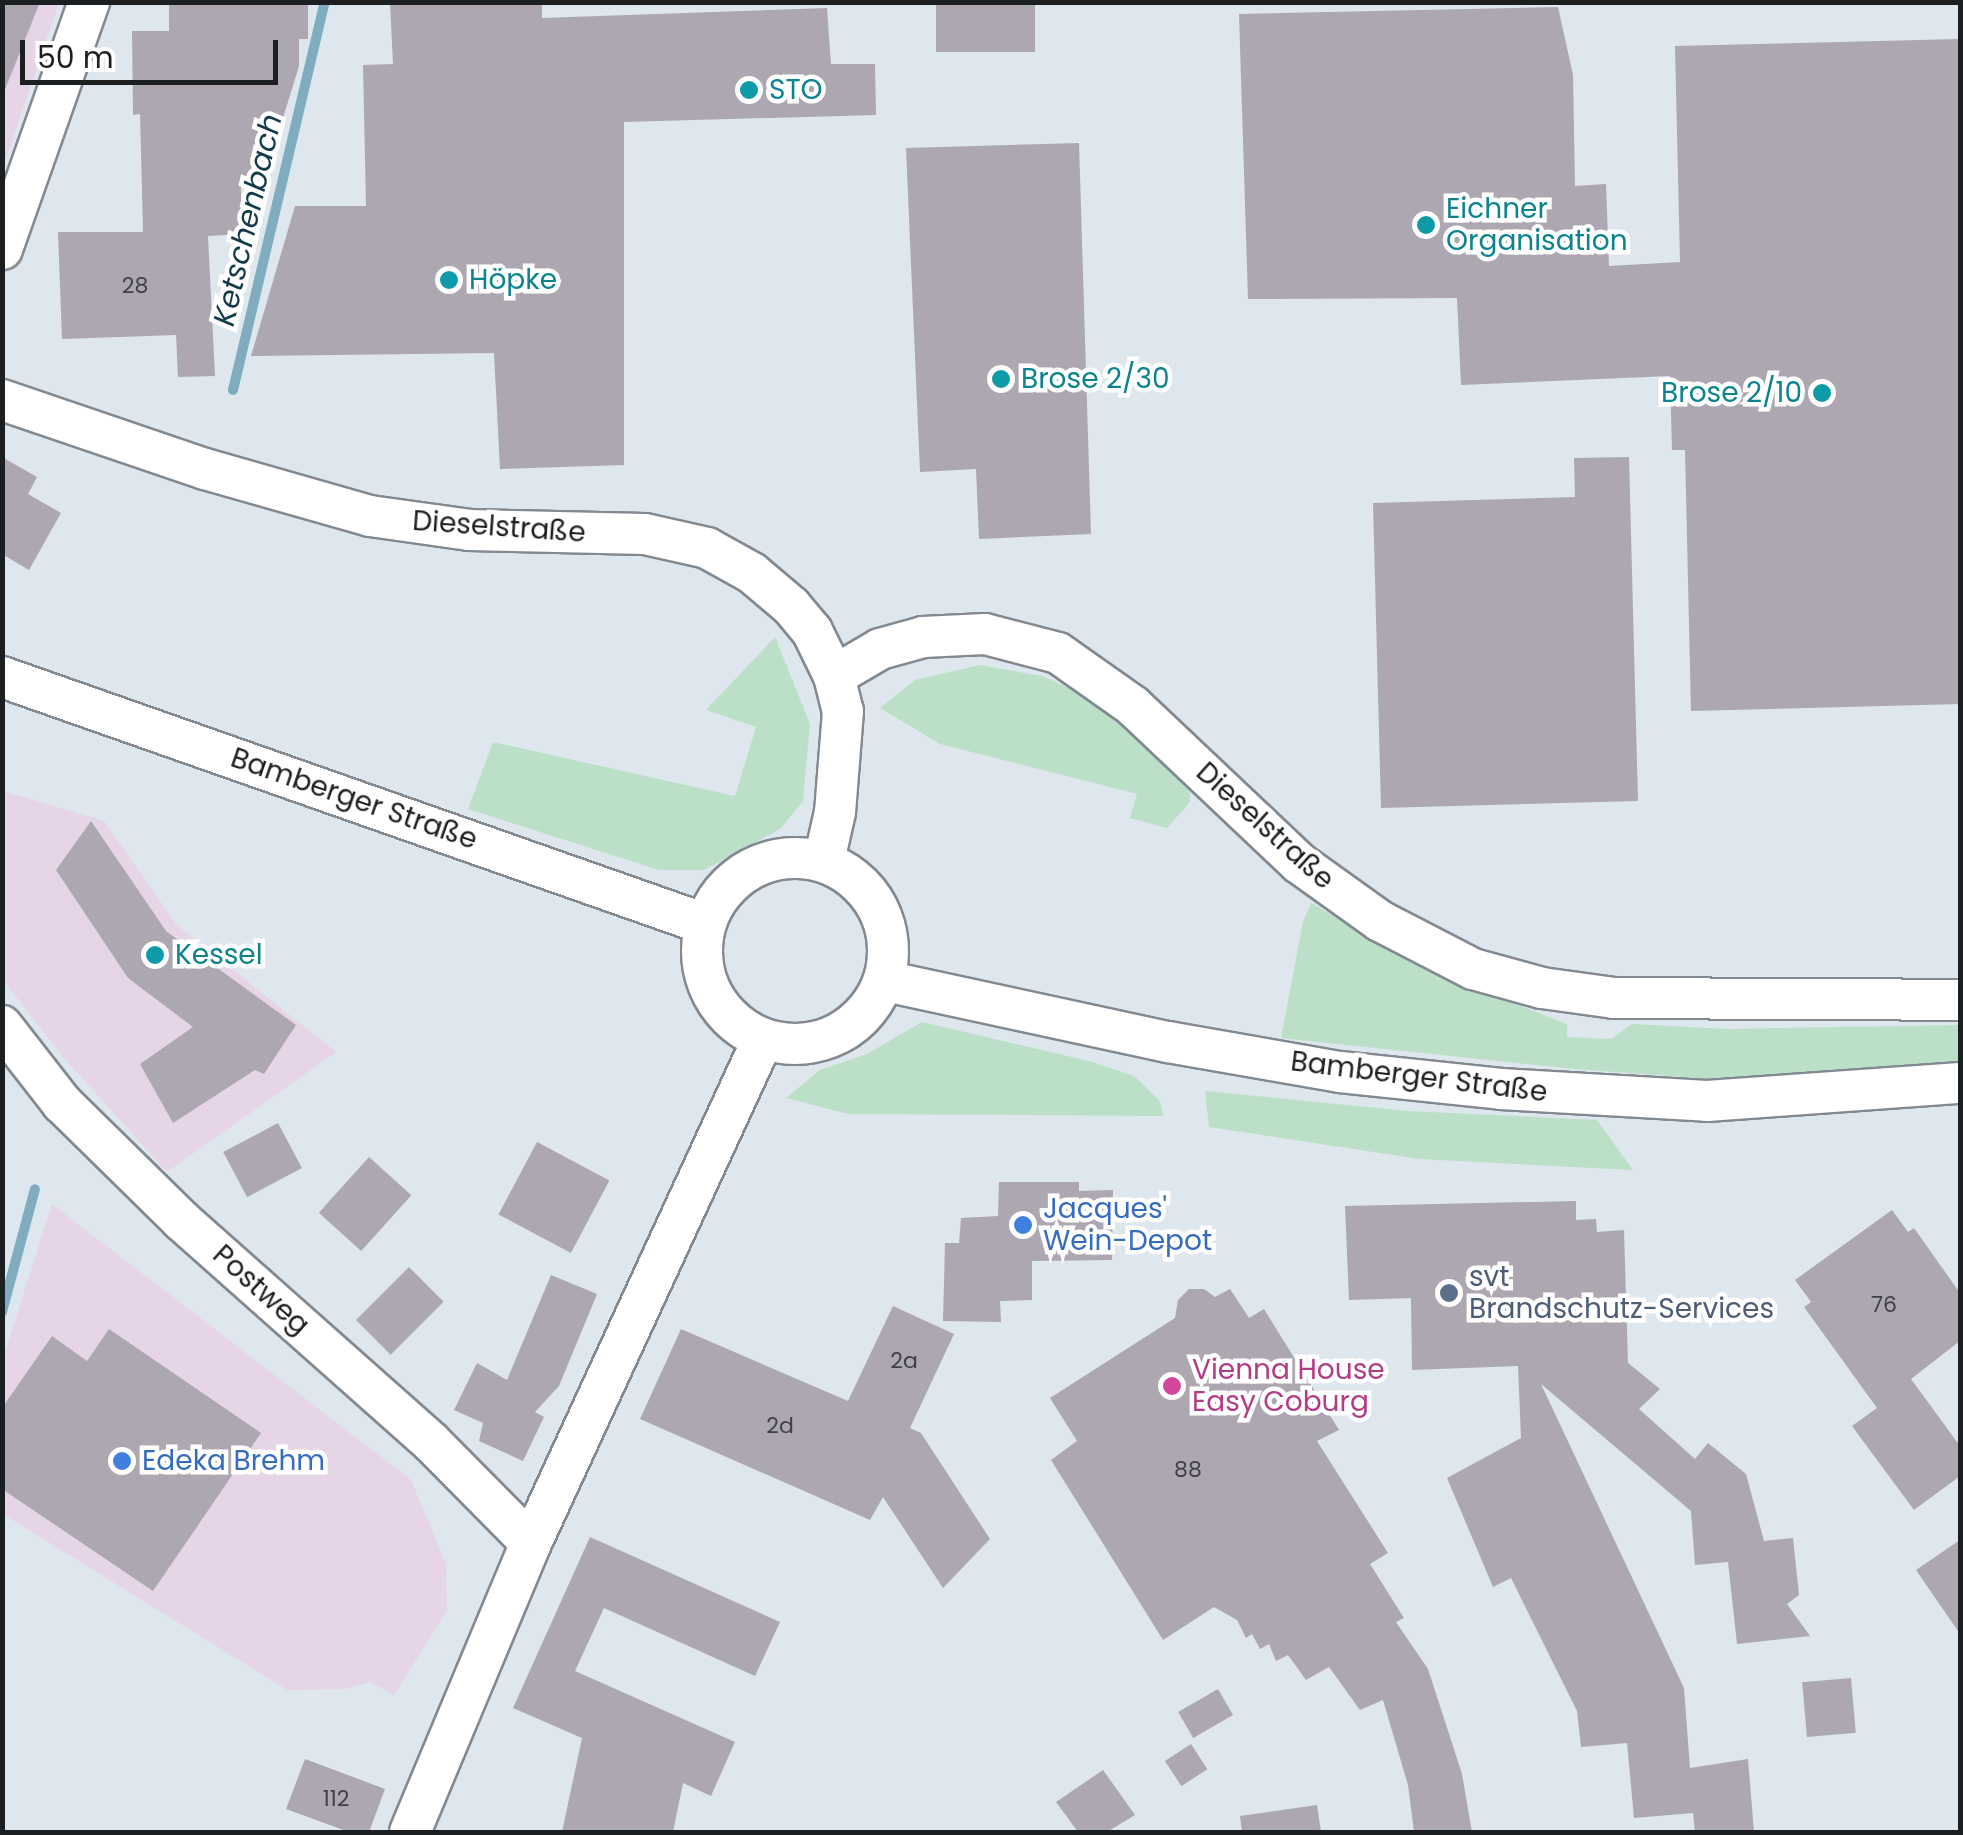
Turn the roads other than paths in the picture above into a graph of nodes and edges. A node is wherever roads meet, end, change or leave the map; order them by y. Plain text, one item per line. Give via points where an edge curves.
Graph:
1 (89, 2) edge
2 (2, 249) edge
3 (2, 400) edge
4 (834, 676) junction
5 (2, 678) edge
6 (824, 860) junction
7 (705, 924) junction
8 (885, 980) junction
9 (1960, 1000) edge
10 (2, 1026) edge
11 (763, 1039) junction
12 (1960, 1083) edge
13 (531, 1543) junction
14 (410, 1832) edge

1 - 2 street
3 - 4 street, Dieselstraße via 370,516 469,530 645,534 707,548 791,606
4 - 6 street, Dieselstraße via 843,711
4 - 9 street, Dieselstraße via 880,649 923,637 984,634 1058,653 1133,706 1298,863 1380,921 1473,969 1614,998
5 - 7 street, Bamberger Straße
6 - 7 street via 787,856 751,867 723,891
6 - 8 street via 856,878 880,908 890,944
7 - 11 street via 702,959 711,993 732,1021
8 - 11 street via 866,1013 836,1036 800,1045
8 - 12 street, Bamberger Straße via 1168,1042 1340,1072 1501,1088 1707,1101
10 - 13 street, Postweg via 62,1103 181,1220 431,1442
11 - 13 street
13 - 14 street

